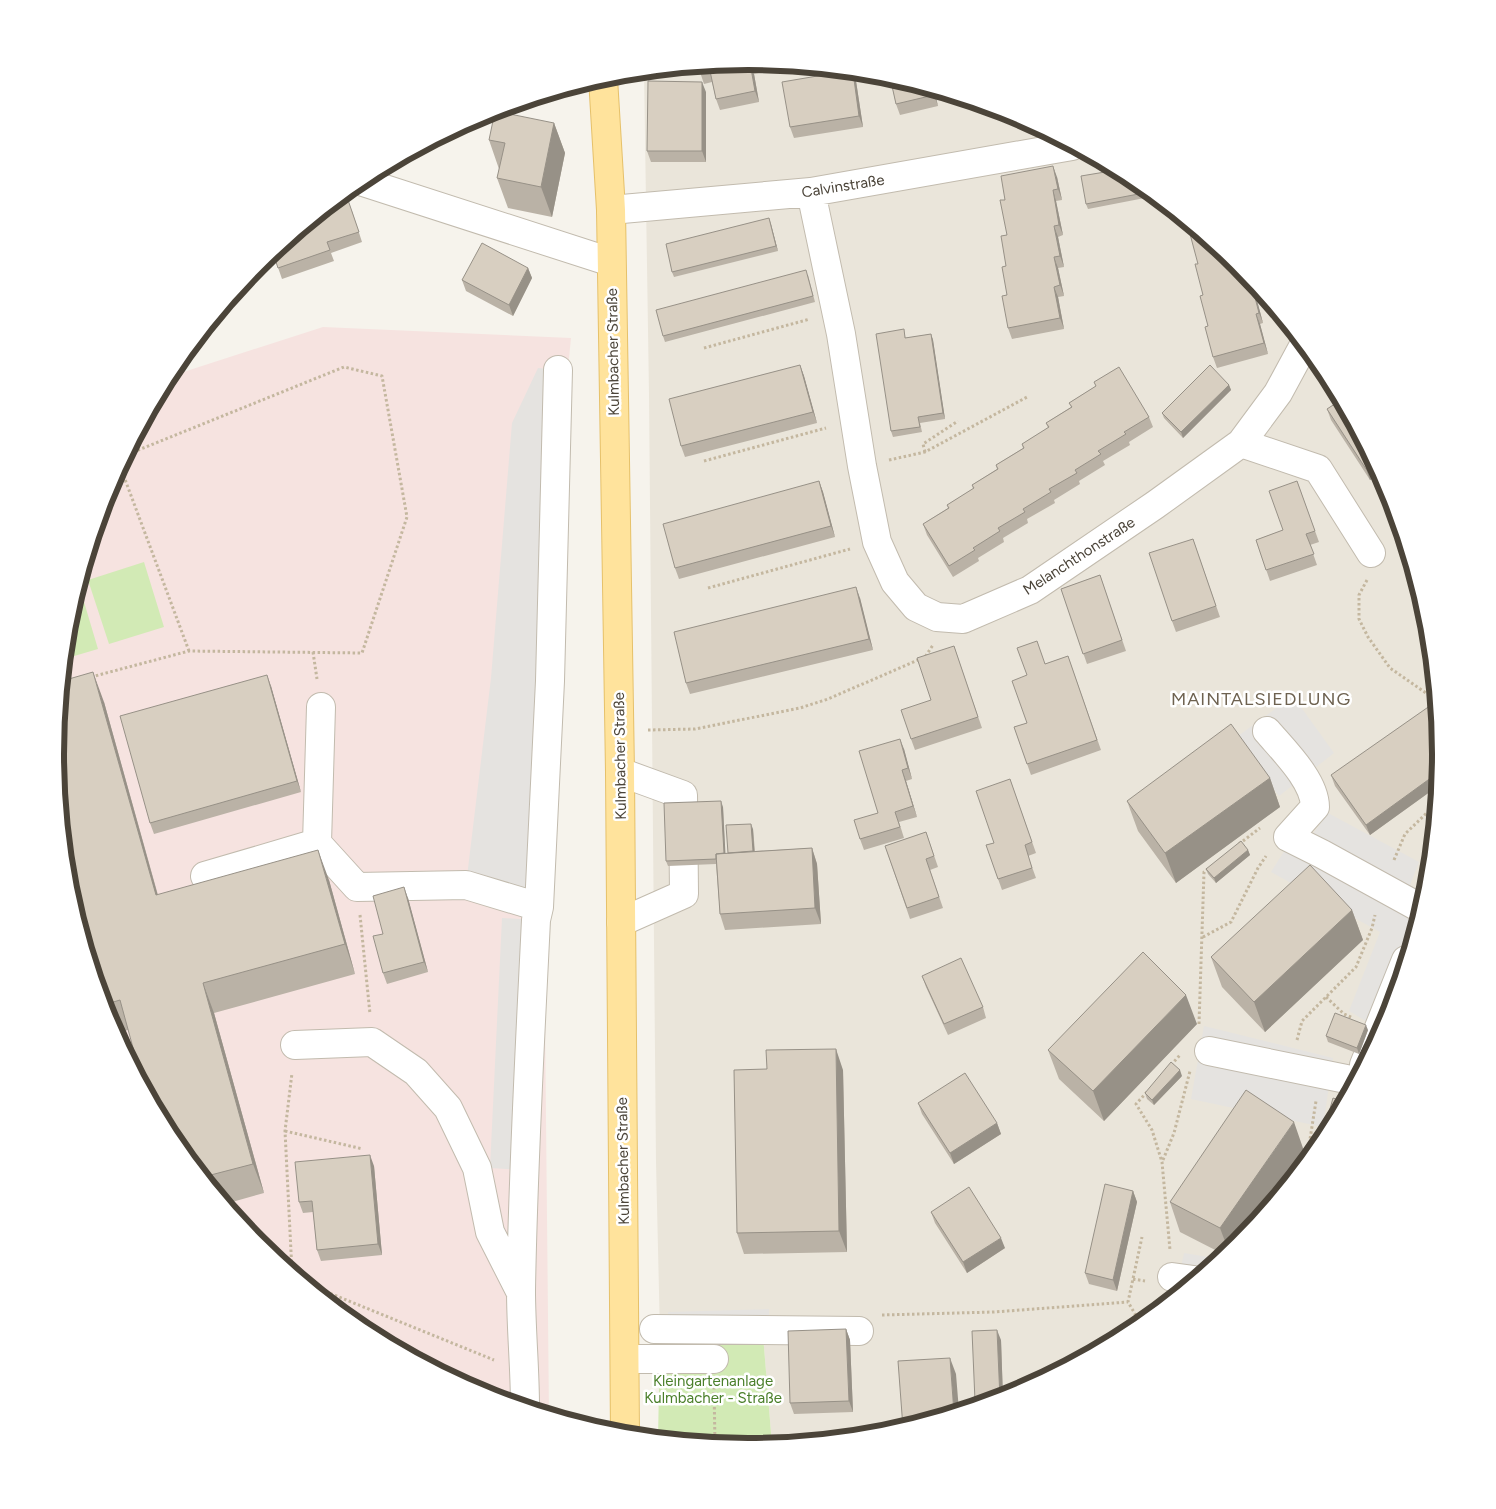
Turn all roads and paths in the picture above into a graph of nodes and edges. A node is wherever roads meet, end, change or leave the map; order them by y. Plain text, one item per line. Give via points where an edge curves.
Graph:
1 (603, 86) edge
2 (1063, 148) edge
3 (372, 184) edge
4 (811, 192) junction
5 (611, 210) junction
6 (611, 262) junction
7 (836, 312) junction
8 (704, 348) dead end
9 (1301, 351) edge
10 (558, 370) dead end
11 (1028, 396) dead end
12 (855, 421) junction
13 (958, 421) dead end
14 (1241, 443) junction
15 (135, 450) edge
16 (925, 452) junction
17 (883, 461) dead end
18 (704, 462) dead end
19 (124, 476) edge
20 (877, 542) junction
21 (1371, 552) joint
22 (708, 588) dead end
23 (952, 618) junction
24 (189, 651) junction
25 (89, 678) edge
26 (1429, 695) edge
27 (321, 707) dead end
28 (648, 730) dead end
29 (1267, 731) dead end
30 (620, 772) junction
31 (1430, 810) edge
32 (1288, 837) junction
33 (317, 843) junction
34 (205, 876) dead end
35 (1382, 886) junction
36 (357, 887) junction
37 (1415, 905) edge
38 (539, 907) junction
39 (621, 922) junction
40 (1203, 938) dead end
41 (372, 1042) junction
42 (295, 1045) joint
43 (1209, 1051) joint
44 (1292, 1068) junction
45 (1321, 1074) junction
46 (1350, 1080) edge
47 (285, 1131) junction
48 (1309, 1147) edge
49 (363, 1148) dead end
50 (1162, 1162) dead end
51 (1142, 1237) dead end
52 (292, 1264) edge
53 (323, 1291) edge
54 (521, 1293) junction
55 (1128, 1302) junction
56 (994, 1312) dead end
57 (1137, 1317) edge
58 (654, 1329) dead end
59 (859, 1331) dead end
60 (714, 1359) joint
61 (625, 1360) junction
62 (525, 1373) junction
63 (525, 1401) edge
64 (625, 1428) edge
65 (715, 1438) edge

1 - 5 main road, Kulmbacher Straße
2 - 4 street, Calvinstraße
3 - 6 street
4 - 5 street, Calvinstraße
4 - 7 street, Melanchthonstraße
5 - 6 main road, Kulmbacher Straße
6 - 30 main road, Kulmbacher Straße
7 - 8 path
7 - 12 street, Melanchthonstraße
9 - 14 street, Melanchthonstraße via 1278,393
10 - 38 street via 550,681
11 - 16 path
12 - 18 path
12 - 20 street, Melanchthonstraße
13 - 16 path via 923,444
14 - 21 street via 1318,469
14 - 23 street, Melanchthonstraße via 1030,590 963,619
15 - 24 path via 344,367 382,376 407,516 362,653
16 - 17 path
19 - 24 path
20 - 22 path
20 - 23 street, Melanchthonstraße via 895,582 916,607 937,618
21 - 26 path via 1372,572 1358,595 1359,619 1390,668
23 - 28 path via 925,657 828,699 800,708 695,729
24 - 25 path
27 - 33 street
29 - 32 street via 1303,776 1315,798 1315,808
30 - 39 main road, Kulmbacher Straße
30 - 39 street via 683,795 684,894
31 - 35 path via 1405,834
32 - 35 street
32 - 40 path via 1265,857 1231,922
33 - 34 street
33 - 36 street
35 - 37 street
35 - 44 path via 1372,928 1356,966 1302,1021
36 - 38 street via 466,885
36 - 41 path
38 - 54 street via 525,1151
39 - 61 main road, Kulmbacher Straße
41 - 42 street
41 - 54 street via 416,1072 448,1108 477,1168 490,1232
42 - 47 path
43 - 44 street
43 - 50 path via 1194,1053 1174,1133
44 - 45 street
45 - 46 street
45 - 48 path
47 - 49 path
47 - 52 path
51 - 55 path
53 - 62 path
54 - 62 street
55 - 56 path
55 - 57 path
58 - 59 street
60 - 61 street
60 - 65 path
61 - 64 main road, Kulmbacher Straße
62 - 63 street

